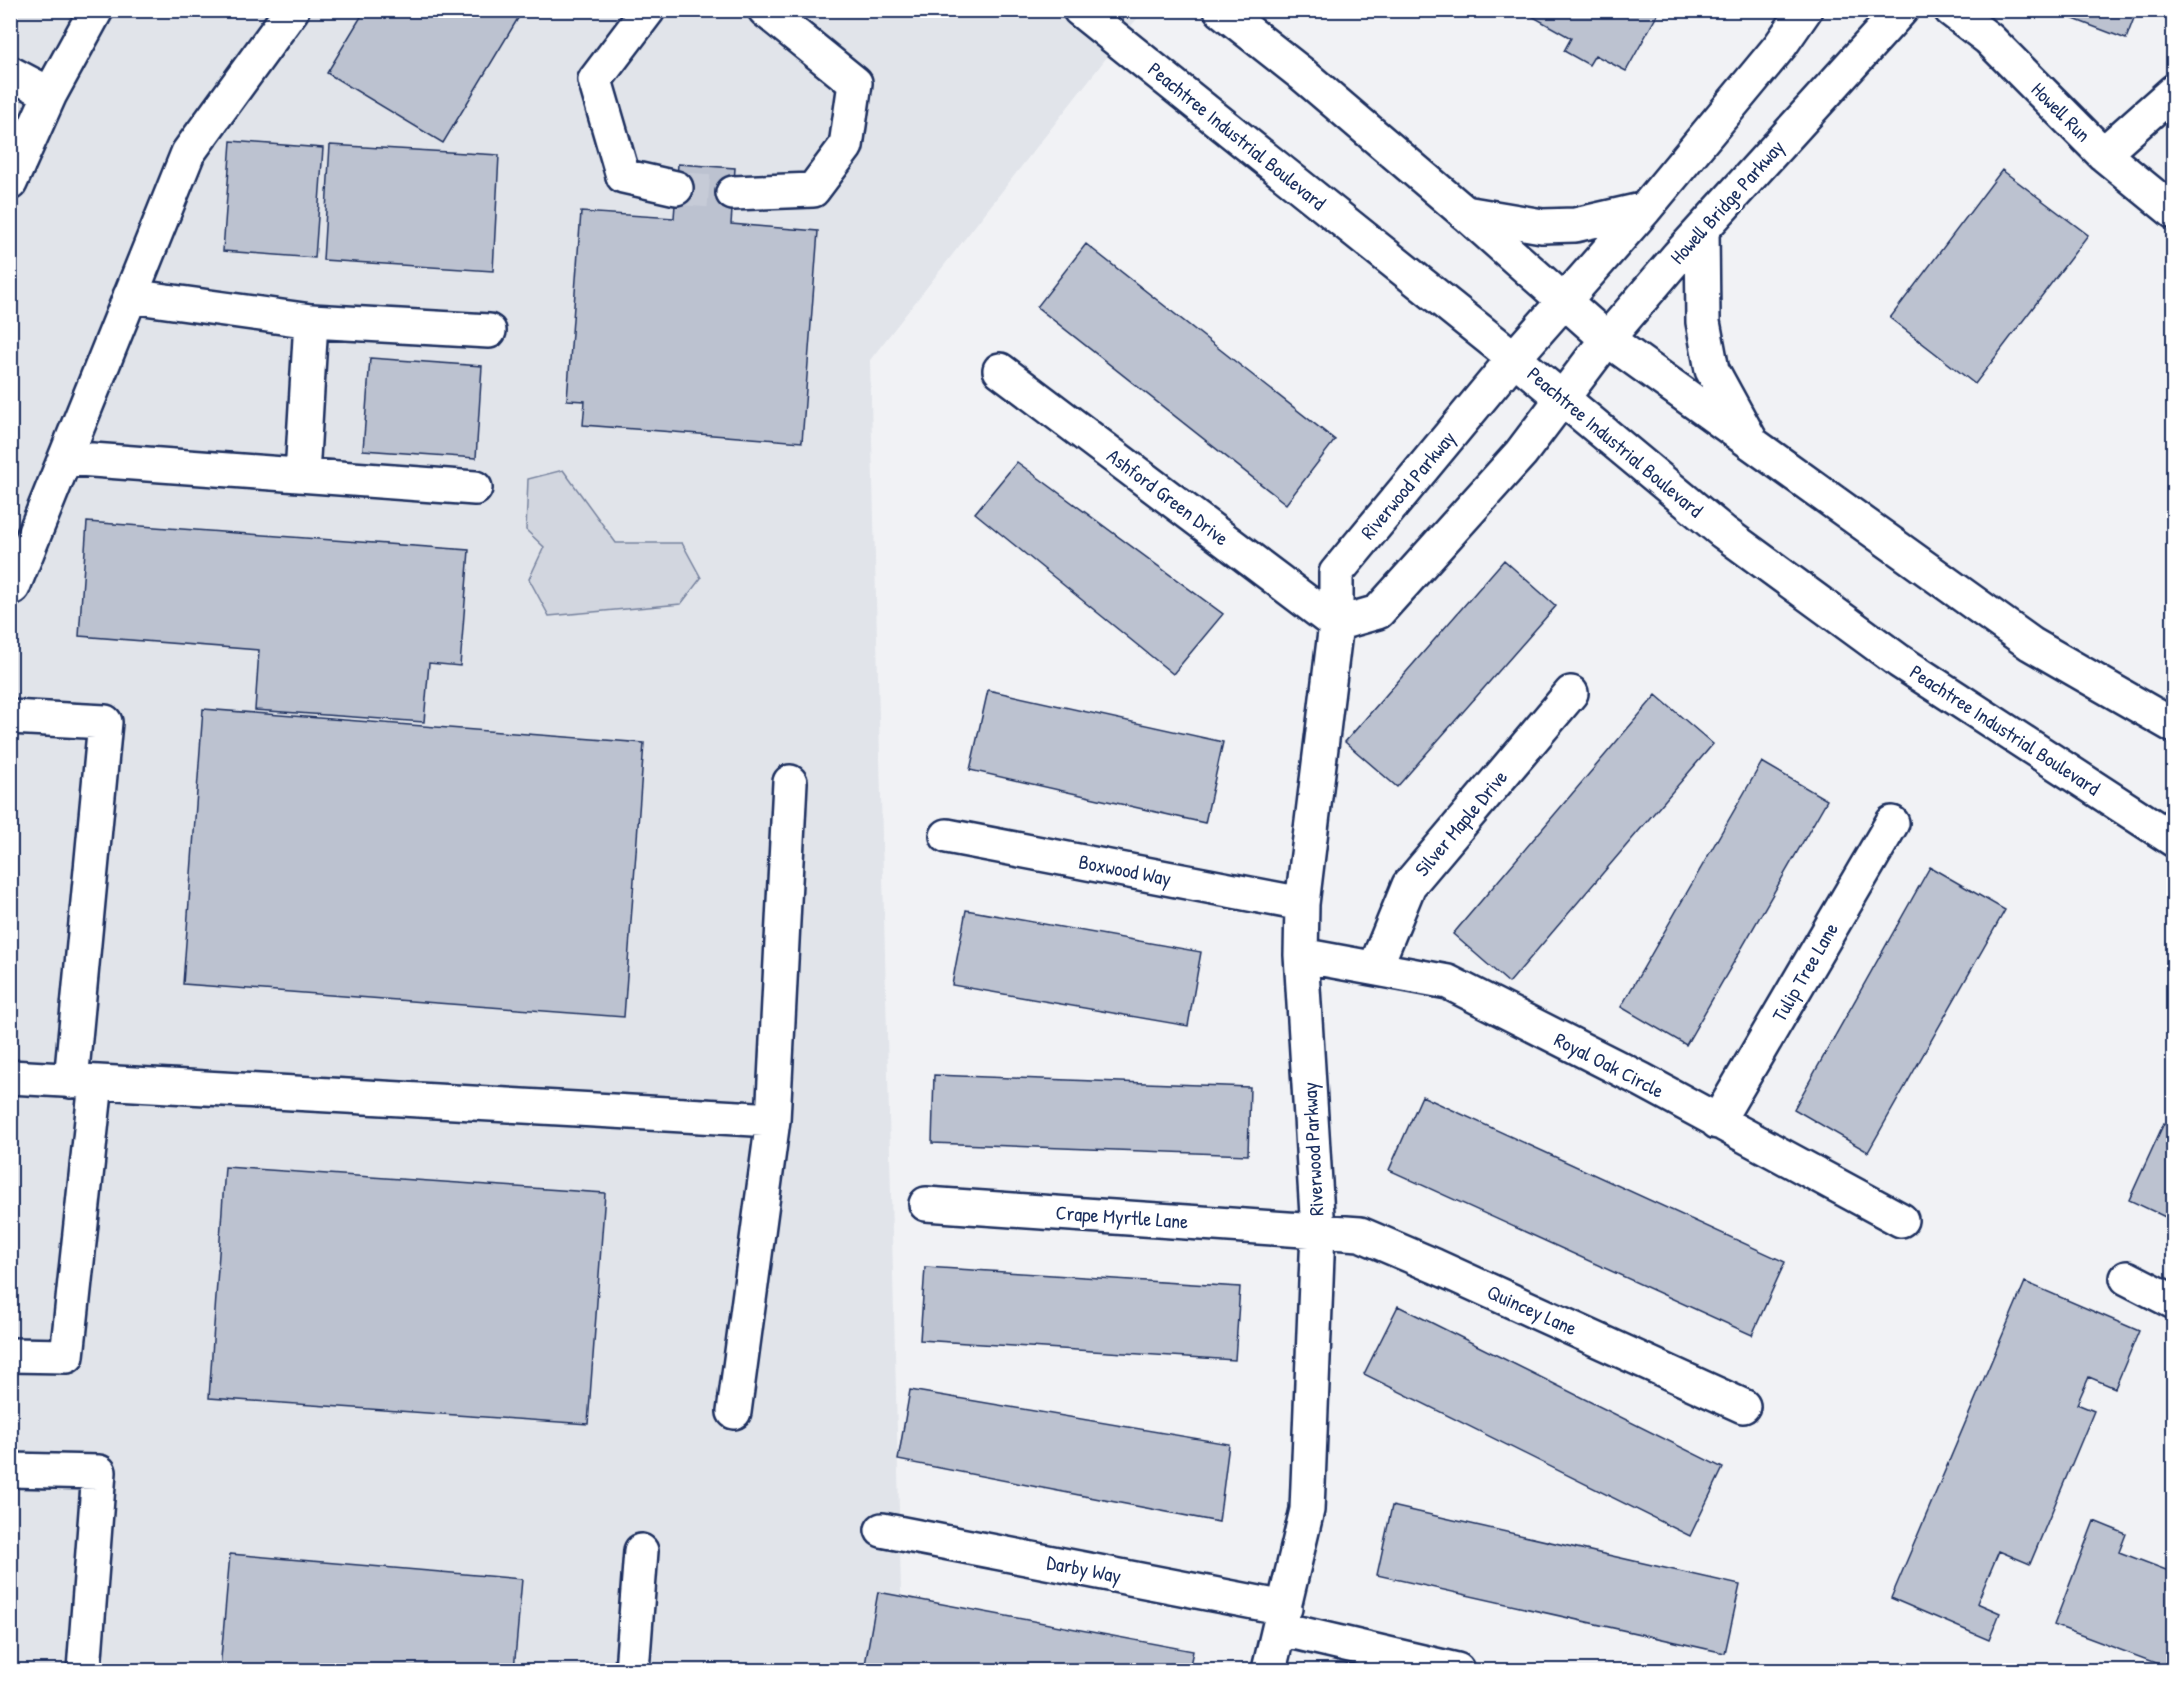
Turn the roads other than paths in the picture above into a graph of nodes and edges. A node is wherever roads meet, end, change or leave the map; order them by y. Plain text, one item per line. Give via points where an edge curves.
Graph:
1 (96, 10) edge
2 (292, 10) edge
3 (648, 10) edge
4 (765, 10) edge
5 (1080, 10) edge
6 (1221, 10) edge
7 (1806, 10) edge
8 (1901, 10) edge
9 (1951, 10) edge
10 (10, 74) edge
11 (2174, 91) edge
12 (50, 94) junction
13 (2103, 154) junction
14 (13, 170) edge
15 (676, 188) tunnel mouth
16 (733, 193) tunnel mouth
17 (1645, 209) junction
18 (2174, 212) edge
19 (1465, 213) junction
20 (1702, 230) junction
21 (130, 296) junction
22 (1566, 302) junction
23 (310, 321) junction
24 (489, 331) dead end
25 (1607, 339) junction
26 (1514, 358) junction
27 (1000, 370) dead end
28 (1563, 401) junction
29 (1752, 443) junction
30 (65, 458) junction
31 (302, 475) junction
32 (475, 488) dead end
33 (13, 587) dead end
34 (1336, 624) junction
35 (1571, 693) dead end
36 (10, 717) edge
37 (2174, 726) edge
38 (790, 782) dead end
39 (1892, 823) dead end
40 (947, 836) dead end
41 (2174, 840) edge
42 (1302, 904) junction
43 (1301, 955) junction
44 (1375, 968) junction
45 (10, 1077) edge
46 (83, 1082) junction
47 (773, 1120) junction
48 (1717, 1122) junction
49 (926, 1204) dead end
50 (1901, 1220) dead end
51 (1318, 1231) junction
52 (2127, 1278) dead end
53 (2174, 1302) edge
54 (10, 1355) edge
55 (1743, 1406) dead end
56 (734, 1412) dead end
57 (10, 1470) edge
58 (882, 1530) dead end
59 (641, 1551) dead end
60 (1283, 1618) junction
61 (84, 1671) edge
62 (632, 1671) edge
63 (1269, 1671) edge
64 (1457, 1671) edge

1 - 12 main road
2 - 21 main road via 188,153
3 - 15 main road via 595,80 623,176
4 - 16 main road via 855,83 846,146 813,190
5 - 26 main road, Peachtree Industrial Boulevard
6 - 19 main road
7 - 17 main road
8 - 20 main road, Howell Bridge Parkway
9 - 13 main road, Howell Run via 1989,39
10 - 12 main road
11 - 13 main road
12 - 14 main road
13 - 18 main road, Howell Run
17 - 19 main road via 1575,225 1542,226
17 - 22 main road
19 - 22 main road
20 - 25 main road, Howell Bridge Parkway
20 - 29 main road via 1703,322 1712,370
21 - 23 main road
21 - 30 main road
22 - 25 main road
22 - 26 main road
23 - 24 main road
23 - 31 main road
25 - 28 main road, Howell Bridge Parkway
25 - 29 main road
26 - 28 main road, Peachtree Industrial Boulevard
26 - 34 main road, Riverwood Parkway via 1336,573
27 - 34 main road, Ashford Green Drive
28 - 34 main road via 1378,612
28 - 41 main road, Peachtree Industrial Boulevard via 1723,532 1899,661
29 - 37 main road via 2031,644
30 - 31 main road
30 - 33 main road
31 - 32 main road
34 - 42 main road, Riverwood Parkway
35 - 44 main road, Silver Maple Drive via 1409,885
36 - 46 main road via 105,722
38 - 47 main road
39 - 48 main road, Tulip Tree Lane
40 - 42 main road, Boxwood Way
42 - 43 main road, Riverwood Parkway
43 - 44 main road, Royal Oak Circle
43 - 51 main road, Riverwood Parkway
44 - 48 main road, Royal Oak Circle via 1448,982
45 - 46 main road
46 - 47 main road
46 - 54 main road via 67,1356
47 - 56 main road
48 - 50 main road, Royal Oak Circle
49 - 51 main road, Crape Myrtle Lane
51 - 55 main road, Quincey Lane via 1360,1234
51 - 60 main road, Riverwood Parkway via 1307,1510
52 - 53 main road
57 - 61 main road via 99,1472
58 - 60 main road, Darby Way
59 - 62 main road
60 - 63 main road, Riverwood Parkway
60 - 64 main road, Darby Way

